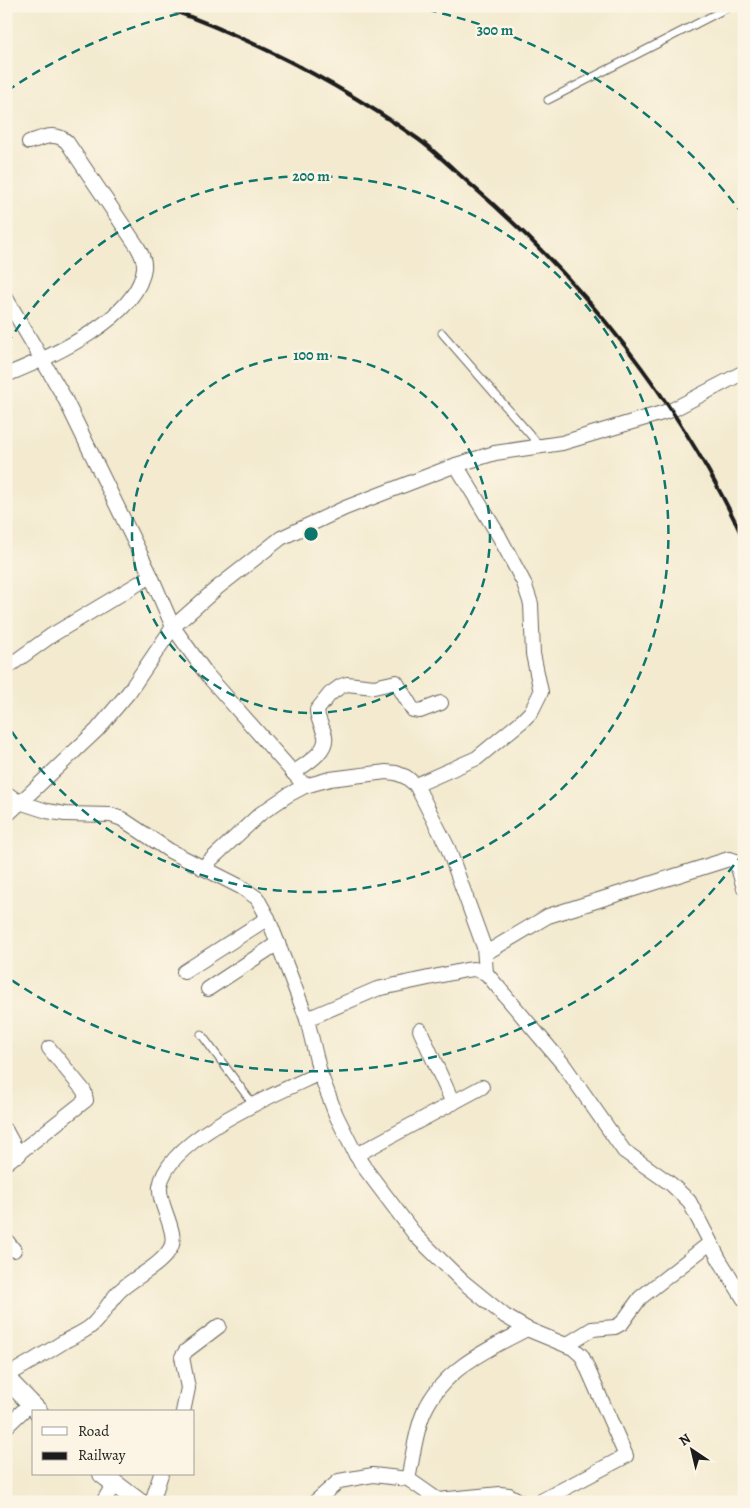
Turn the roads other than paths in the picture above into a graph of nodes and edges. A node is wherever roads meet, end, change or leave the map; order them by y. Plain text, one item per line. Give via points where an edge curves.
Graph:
1 (731, 6) edge
2 (548, 100) dead end
3 (29, 142) dead end
4 (6, 298) edge
5 (442, 333) dead end
6 (43, 360) junction
7 (744, 372) edge
8 (6, 375) edge
9 (541, 447) junction
10 (456, 464) junction
11 (151, 576) junction
12 (173, 627) junction
13 (6, 668) edge
14 (440, 703) dead end
15 (293, 773) junction
16 (416, 785) junction
17 (305, 786) junction
18 (6, 793) edge
19 (19, 802) junction
20 (6, 816) edge
21 (202, 868) junction
22 (744, 888) edge
23 (268, 918) junction
24 (278, 943) junction
25 (486, 953) junction
26 (184, 972) dead end
27 (486, 973) junction
28 (208, 989) dead end
29 (307, 1019) junction
30 (420, 1030) dead end
31 (201, 1034) dead end
32 (49, 1048) dead end
33 (320, 1073) junction
34 (482, 1087) dead end
35 (453, 1103) junction
36 (253, 1104) junction
37 (6, 1131) edge
38 (19, 1154) junction
39 (356, 1155) junction
40 (6, 1162) edge
41 (710, 1243) junction
42 (744, 1299) edge
43 (219, 1326) dead end
44 (527, 1329) junction
45 (566, 1345) junction
46 (6, 1377) edge
47 (35, 1407) edge
48 (183, 1410) edge
49 (6, 1427) edge
50 (160, 1476) edge
51 (108, 1479) edge
52 (408, 1479) junction
53 (103, 1502) edge
54 (139, 1502) edge
55 (152, 1502) edge
56 (315, 1502) edge
57 (521, 1502) edge
58 (539, 1502) edge

1 - 2 lane
3 - 6 street via 52,135 67,142 137,246 144,268 130,298 112,316 73,345
4 - 6 street
5 - 9 lane
6 - 8 street
6 - 11 street
7 - 9 street via 672,410
9 - 10 street via 495,453
10 - 12 street via 345,508 281,538
10 - 16 street via 524,583 531,604 533,654 541,692 527,716 477,758
11 - 12 street
11 - 13 street via 52,635
12 - 15 street via 208,676
12 - 19 street via 129,692 97,730
14 - 15 street via 420,711 413,710 396,682 374,687 341,686 317,710 324,746
15 - 17 street
16 - 17 street via 406,777 386,772 330,779
16 - 25 street via 448,848
17 - 21 street via 260,814
18 - 19 street
19 - 20 street
19 - 21 street via 64,814 95,814 122,819
21 - 23 street via 250,893 262,904
22 - 25 street via 736,862 729,859 548,916
23 - 24 street
23 - 26 street
24 - 28 street
24 - 29 street
25 - 27 street
27 - 29 street via 466,970 391,986 363,994
27 - 41 street via 563,1064 624,1151 689,1201
29 - 33 street
30 - 35 street
31 - 36 lane
32 - 38 street via 84,1091 86,1100
33 - 36 street
33 - 39 street
34 - 35 street
35 - 39 street
36 - 46 street via 216,1124 193,1142 162,1178 160,1195 173,1238 165,1256 122,1289 90,1327
37 - 38 street
38 - 40 street
39 - 44 street via 416,1236 494,1308
41 - 42 street
41 - 45 street via 640,1298 622,1323 615,1327 592,1329
43 - 48 street via 182,1357 188,1388
44 - 45 street
44 - 52 street via 460,1367 432,1398 421,1420
45 - 58 street via 582,1356 626,1456
46 - 47 street
47 - 49 street
50 - 55 street
51 - 53 street
51 - 54 street
52 - 56 street via 373,1475 352,1477 332,1485
52 - 57 street via 438,1500 500,1494

